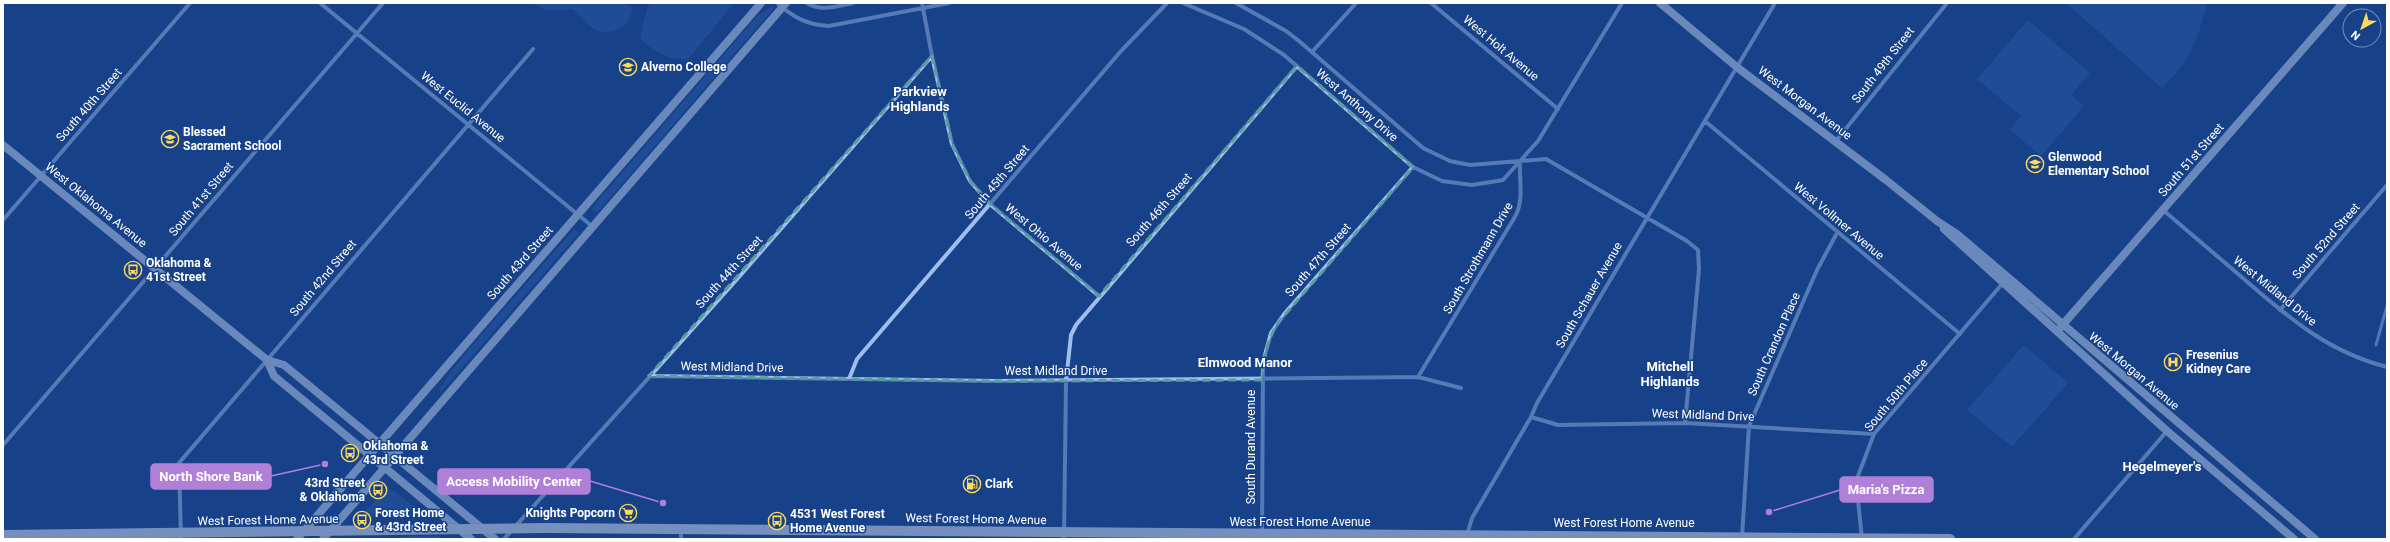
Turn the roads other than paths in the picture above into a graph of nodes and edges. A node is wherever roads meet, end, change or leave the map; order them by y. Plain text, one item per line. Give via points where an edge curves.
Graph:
1 (190, 3) edge
2 (320, 3) edge
3 (383, 3) edge
4 (761, 3) edge
5 (807, 3) edge
6 (853, 3) edge
7 (922, 3) edge
8 (949, 3) edge
9 (1167, 3) edge
10 (1183, 3) edge
11 (1236, 3) edge
12 (1356, 3) edge
13 (1431, 3) edge
14 (1622, 3) edge
15 (1660, 3) edge
16 (1775, 3) edge
17 (1947, 3) edge
18 (2343, 3) edge
19 (782, 5) edge
20 (923, 9) junction
21 (356, 33) junction
22 (533, 49) dead end
23 (1312, 52) junction
24 (932, 56) junction
25 (1297, 66) junction
26 (1738, 68) junction
27 (1558, 109) junction
28 (1706, 122) junction
29 (468, 123) junction
30 (1836, 141) junction
31 (3, 145) edge
32 (1520, 161) junction
33 (1413, 167) junction
34 (42, 176) junction
35 (2387, 185) edge
36 (991, 205) junction
37 (2163, 210) junction
38 (578, 214) junction
39 (1646, 217) junction
40 (3, 220) edge
41 (1937, 221) junction
42 (594, 227) junction
43 (1837, 233) junction
44 (155, 268) junction
45 (2002, 284) junction
46 (1099, 296) junction
47 (2280, 310) junction
48 (2062, 325) junction
49 (2056, 332) junction
50 (1960, 334) junction
51 (266, 360) junction
52 (2387, 367) edge
53 (649, 376) junction
54 (1418, 377) junction
55 (849, 379) junction
56 (1261, 380) junction
57 (1066, 381) junction
58 (1461, 388) dead end
59 (1531, 417) junction
60 (2172, 419) junction
61 (1685, 423) junction
62 (1749, 426) junction
63 (2167, 431) junction
64 (1874, 434) junction
65 (381, 443) junction
66 (3, 445) edge
67 (370, 455) junction
68 (396, 455) junction
69 (385, 468) junction
70 (458, 529) junction
71 (483, 529) junction
72 (512, 529) junction
73 (681, 534) edge
74 (3, 535) edge
75 (327, 535) edge
76 (886, 535) edge
77 (300, 536) edge
78 (1064, 536) edge
79 (181, 537) edge
80 (1262, 537) edge
81 (1466, 538) edge
82 (1742, 538) edge
83 (471, 539) edge
84 (494, 539) edge
85 (504, 539) edge
86 (1862, 539) edge
87 (1950, 539) edge
88 (2074, 539) edge
89 (2294, 539) edge
90 (2314, 539) edge

1 - 34 street, South 40th Street
2 - 21 street, West Euclid Avenue
3 - 21 street, South 41st Street
4 - 38 main road, South 43rd Street
5 - 6 street via 815,8 827,8
7 - 20 street
8 - 20 street
9 - 36 street, South 45th Street via 1121,51
10 - 25 street, West Anthony Drive via 1244,29
11 - 23 street, West Anthony Drive via 1286,31
12 - 23 street
13 - 27 street, West Holt Avenue
14 - 27 street
15 - 26 main road, West Morgan Avenue
16 - 26 street, South Schauer Avenue
17 - 30 street, South 49th Street
18 - 37 main road, South 51st Street
19 - 20 street via 796,19 829,26
19 - 42 main road
20 - 24 street
21 - 29 street, West Euclid Avenue
21 - 44 street, South 41st Street
22 - 29 street, South 42nd Street
23 - 32 street, West Anthony Drive via 1422,148 1436,156 1470,165
24 - 36 street, West Ohio Avenue via 952,144 966,174
24 - 53 street, South 44th Street
25 - 33 street, West Anthony Drive
25 - 46 street, South 46th Street
26 - 28 street, South Schauer Avenue
26 - 30 main road, West Morgan Avenue
27 - 32 street via 1538,141
28 - 39 street, South Schauer Avenue
28 - 43 street, West Vollmer Avenue
29 - 38 street, West Euclid Avenue
29 - 51 street, South 42nd Street
30 - 41 main road, West Morgan Avenue
31 - 34 main road, West Oklahoma Avenue
32 - 33 street, West Anthony Drive via 1503,180 1483,184 1442,181
32 - 39 street, West Anthony Drive via 1546,160
32 - 54 street, South Strothmann Drive via 1519,181 1522,200 1519,210
33 - 56 street, South 47th Street via 1276,325 1266,348
34 - 40 street, South 40th Street
34 - 44 main road, West Oklahoma Avenue
35 - 47 street, South 52nd Street
36 - 46 street, West Ohio Avenue
36 - 55 street, South 45th Street via 857,359
37 - 47 street, West Midland Drive
37 - 48 main road, South 51st Street
38 - 42 street, West Euclid Avenue
38 - 65 main road, South 43rd Street
39 - 59 street, South Schauer Avenue
39 - 61 street, West Anthony Drive via 1698,250 1699,269
41 - 45 main road, West Morgan Avenue via 1953,240
41 - 48 main road, West Morgan Avenue via 1957,234
42 - 68 main road
43 - 50 street, West Vollmer Avenue
43 - 62 street, South Crandon Place via 1817,270
44 - 51 main road, West Oklahoma Avenue
44 - 66 street, South 41st Street
45 - 49 main road, West Morgan Avenue
45 - 50 street, South 50th Place
46 - 57 street, South 46th Street via 1083,314 1072,335
47 - 52 street, West Midland Drive via 2331,346
48 - 49 main road, South 51st Street
48 - 60 main road, West Morgan Avenue
49 - 63 main road, West Morgan Avenue
50 - 64 street, South 50th Place
51 - 65 main road, West Oklahoma Avenue via 284,365
51 - 67 main road, West Oklahoma Avenue via 274,376
51 - 79 street, South 42nd Street via 179,463
53 - 55 street, West Midland Drive
53 - 72 street, South 44th Street
54 - 56 street, West Midland Drive
54 - 58 street, West Midland Drive
55 - 57 street, West Midland Drive
56 - 57 street, West Midland Drive
56 - 80 street, South Durand Avenue
57 - 78 street, South 46th Street
59 - 61 street, West Midland Drive via 1558,425
59 - 81 street, South Schauer Avenue via 1472,518
60 - 63 main road
60 - 90 main road, West Morgan Avenue
61 - 62 street, West Midland Drive
62 - 64 street, West Midland Drive
62 - 82 street, South Crandon Place
63 - 88 street
63 - 89 main road, West Morgan Avenue
64 - 86 street, South 50th Place via 1856,481
65 - 67 main road, South 43rd Street
65 - 68 main road, West Oklahoma Avenue
67 - 69 main road, West Oklahoma Avenue
67 - 77 main road, South 43rd Street
68 - 69 main road
68 - 71 main road, West Oklahoma Avenue
69 - 70 main road, West Oklahoma Avenue
69 - 75 main road
70 - 71 main road, West Forest Home Avenue
70 - 75 main road, West Forest Home Avenue
70 - 83 main road, West Oklahoma Avenue
71 - 72 main road, West Forest Home Avenue
71 - 84 main road, West Oklahoma Avenue
72 - 73 main road, West Forest Home Avenue
72 - 85 street, South 44th Street
73 - 76 main road, West Forest Home Avenue
74 - 79 main road, West Forest Home Avenue
75 - 77 main road, West Forest Home Avenue
76 - 78 main road, West Forest Home Avenue
77 - 79 main road, West Forest Home Avenue
78 - 80 main road, West Forest Home Avenue
80 - 81 main road, West Forest Home Avenue
81 - 82 main road, West Forest Home Avenue
82 - 86 main road, West Forest Home Avenue
86 - 87 main road, West Forest Home Avenue

